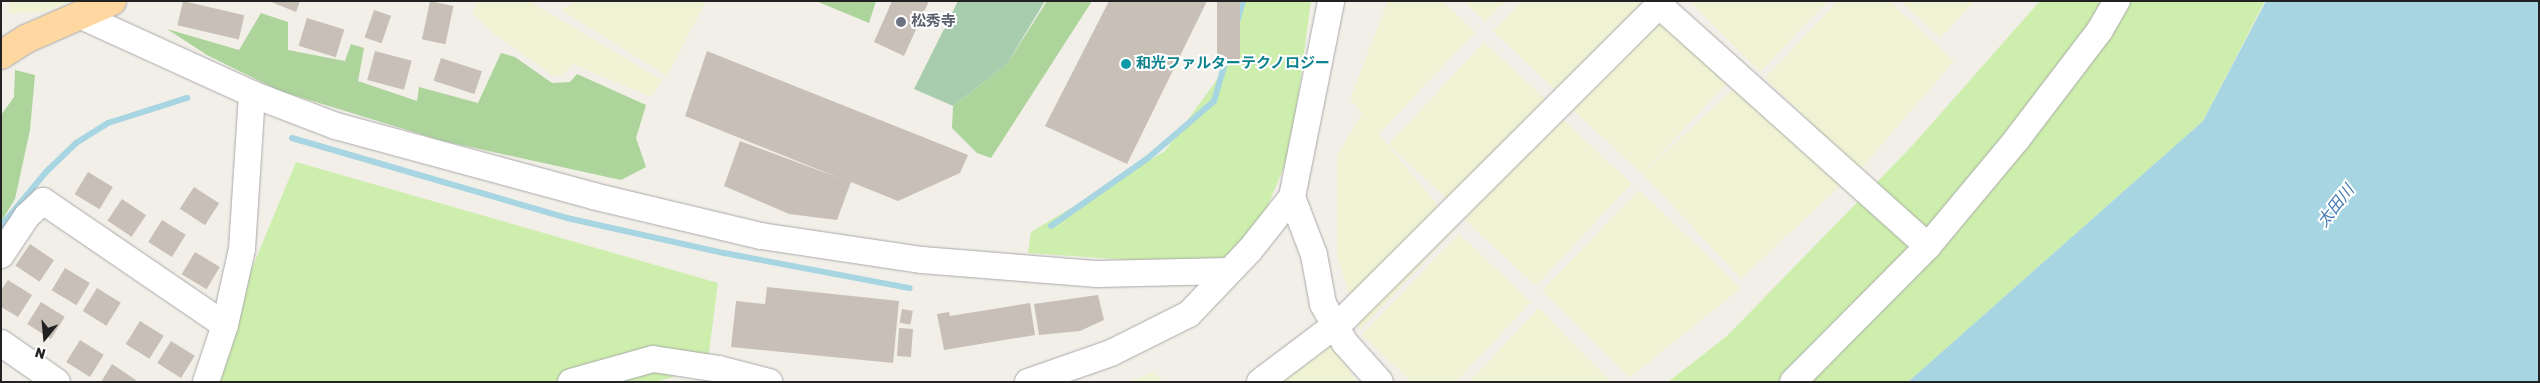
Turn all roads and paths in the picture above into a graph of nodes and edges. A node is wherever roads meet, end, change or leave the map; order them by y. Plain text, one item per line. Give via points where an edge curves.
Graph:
1 (112, 1) edge
2 (1331, 1) edge
3 (2117, 1) edge
4 (1661, 3) edge
5 (79, 15) junction
6 (13, 38) edge
7 (1, 55) edge
8 (252, 94) junction
9 (1292, 197) junction
10 (1928, 246) junction
11 (1, 255) edge
12 (1228, 271) junction
13 (225, 325) junction
14 (1334, 327) junction
15 (1, 343) edge
16 (57, 382) edge
17 (206, 382) edge
18 (571, 382) edge
19 (769, 382) edge
20 (1028, 382) edge
21 (1260, 382) edge
22 (1380, 382) edge
23 (1793, 382) edge

1 - 5 main road
2 - 9 street
3 - 10 street via 2100,30 2017,139
4 - 10 street
4 - 14 street
5 - 6 main road
5 - 8 street
6 - 7 main road
8 - 12 street via 336,126 593,196 761,236 922,260 1097,274
8 - 13 street via 242,250
9 - 12 street
9 - 14 street via 1314,254 1323,304
10 - 23 street
11 - 13 street via 27,216 43,201
12 - 20 street via 1189,314 1112,354
13 - 17 street
14 - 21 street
14 - 22 street
15 - 16 street
18 - 19 street via 653,359 719,369

